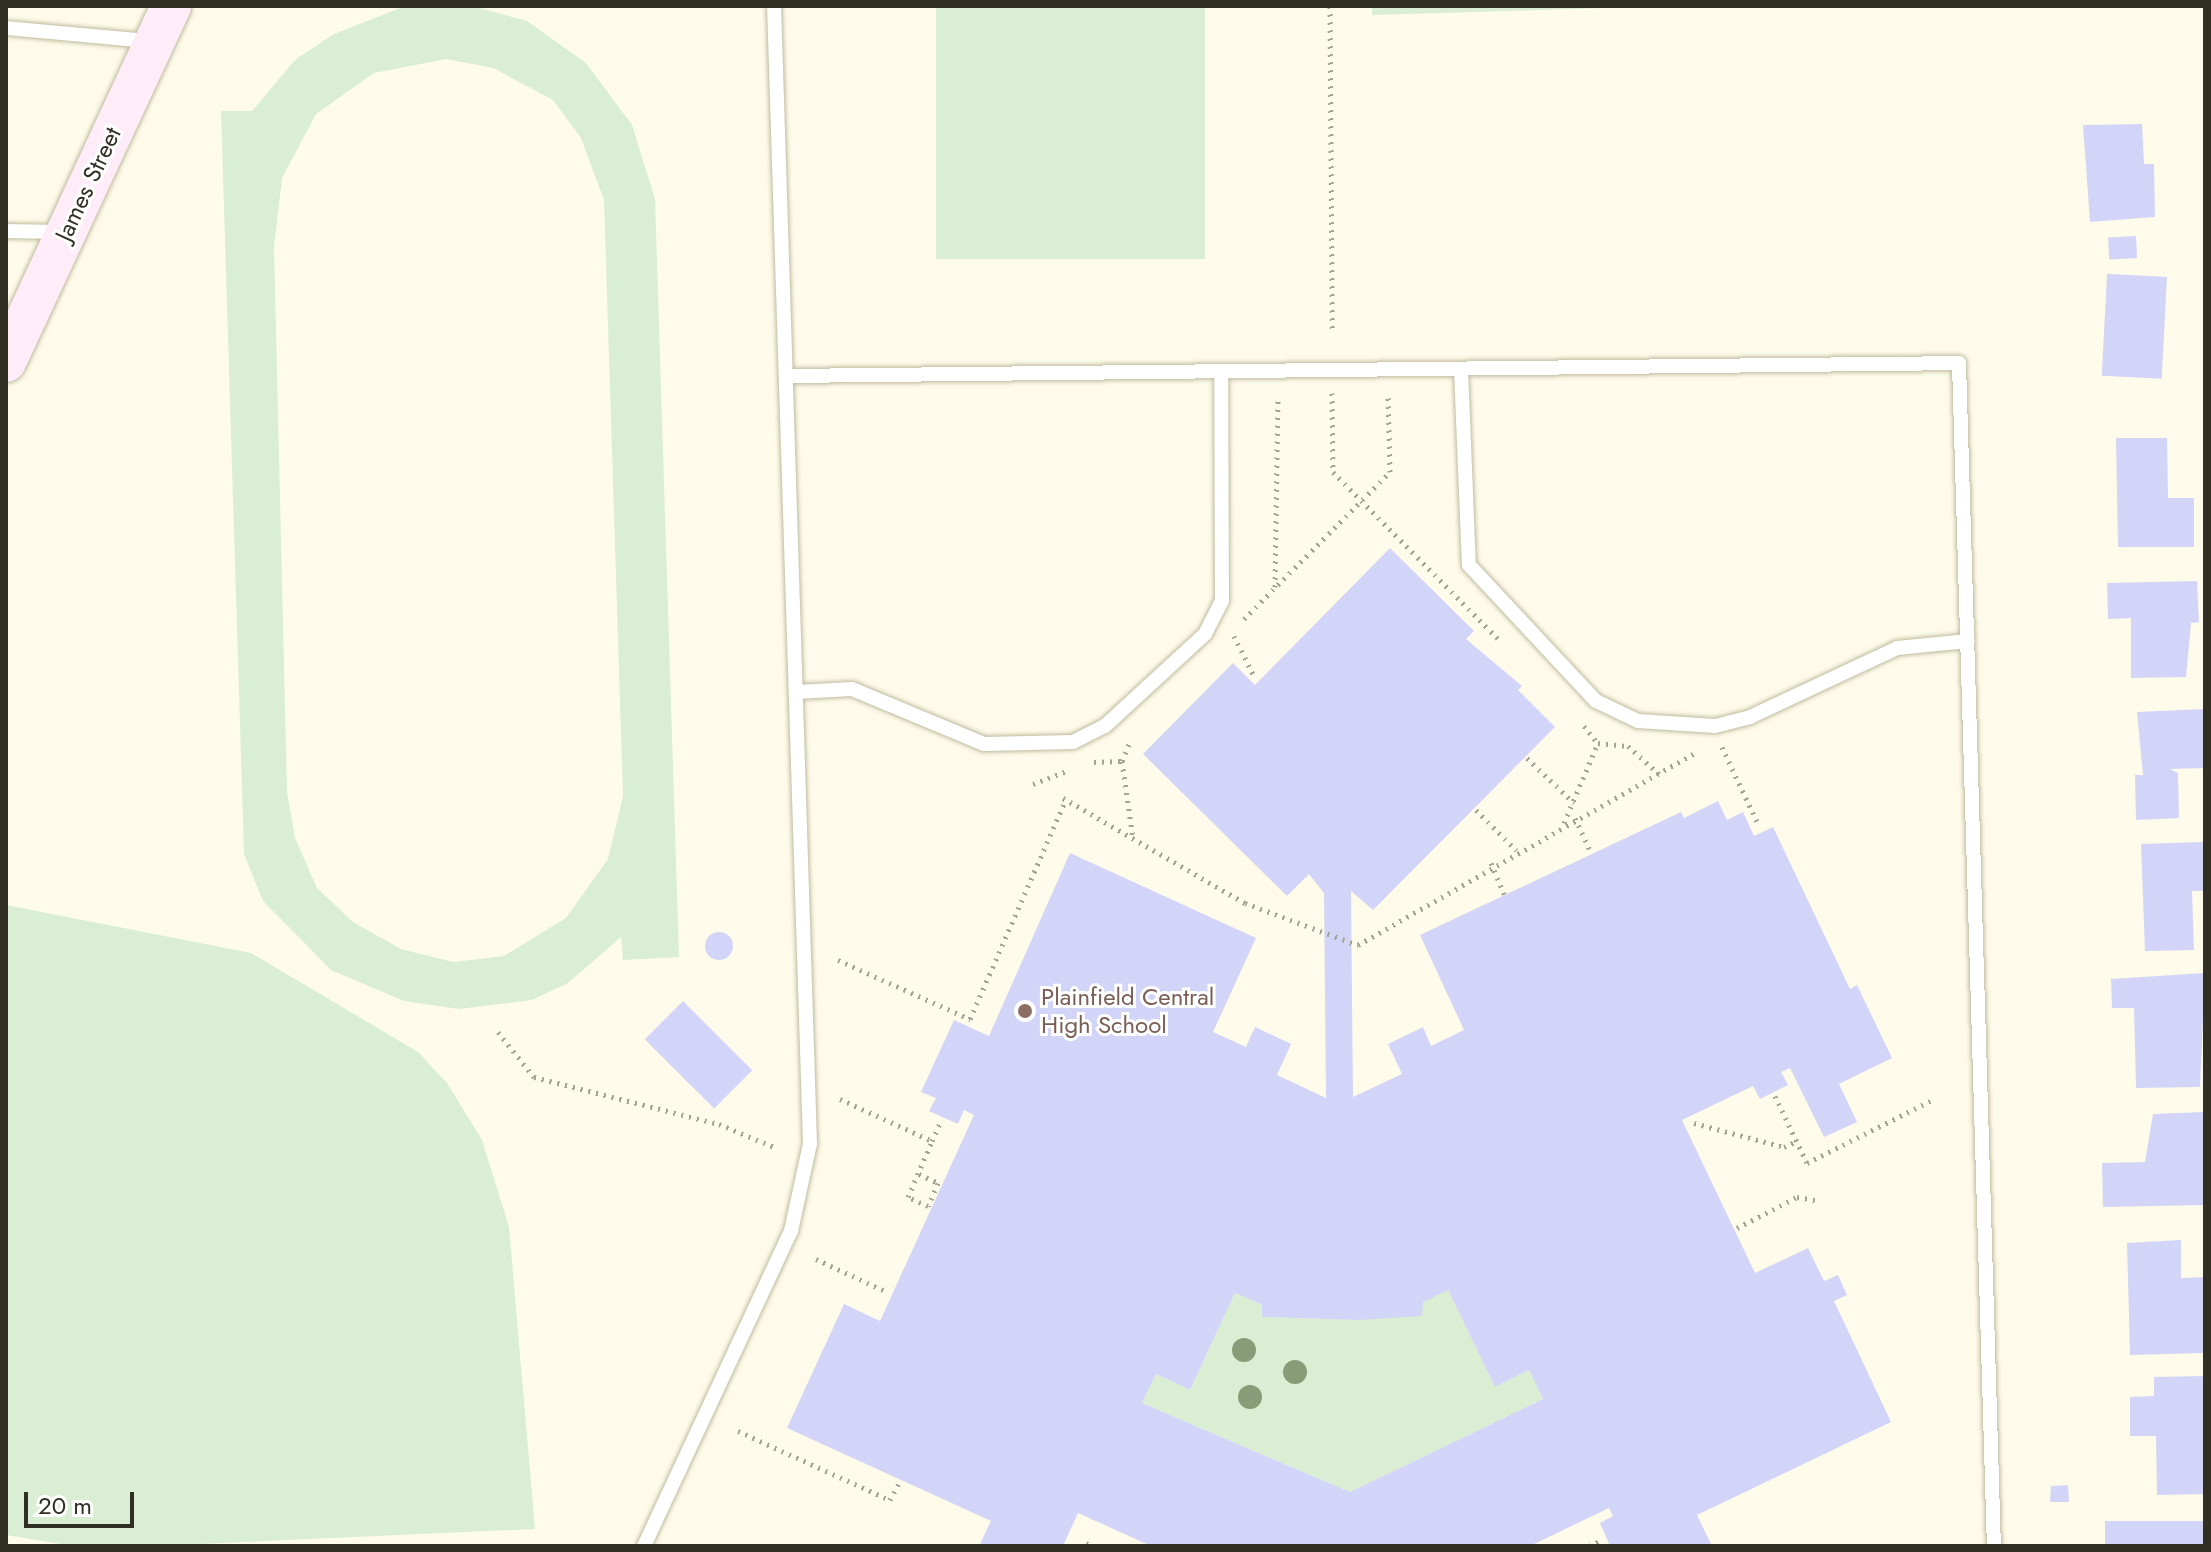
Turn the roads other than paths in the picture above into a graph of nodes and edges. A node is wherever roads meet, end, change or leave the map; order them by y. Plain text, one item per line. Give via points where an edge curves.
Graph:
1 (774, 6) edge
2 (164, 24) edge
3 (6, 28) edge
4 (6, 231) edge
5 (65, 232) junction
6 (6, 362) edge
7 (1461, 369) junction
8 (1221, 371) junction
9 (786, 376) junction
10 (1968, 641) junction
11 (796, 692) junction
12 (644, 1546) edge
13 (1994, 1546) edge

1 - 9 lane
2 - 3 lane
2 - 5 street, James Street
4 - 5 lane
5 - 6 street, James Street
7 - 8 lane
7 - 10 lane via 1469,565 1596,701 1638,721 1715,726 1750,717 1897,648
7 - 10 lane via 1959,363
8 - 9 lane
8 - 11 lane via 1222,601 1205,634 1105,726 1073,742 984,744 852,689
9 - 11 lane
10 - 13 lane
11 - 12 lane via 810,1144 803,1193

